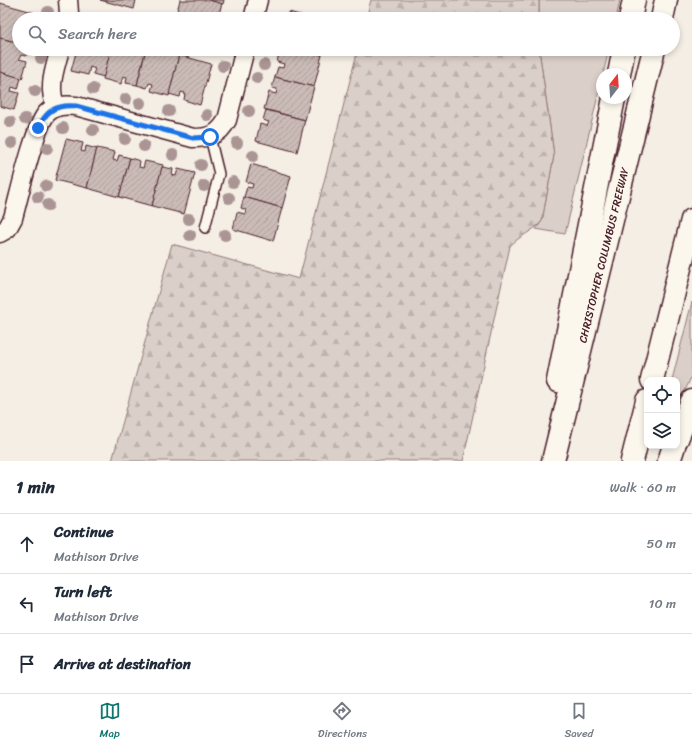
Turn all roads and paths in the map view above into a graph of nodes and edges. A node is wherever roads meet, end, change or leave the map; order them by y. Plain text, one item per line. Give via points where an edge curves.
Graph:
1 (68, 0) edge
2 (258, 0) edge
3 (634, 0) edge
4 (666, 0) edge
5 (69, 12) edge
6 (255, 12) edge
7 (631, 12) edge
8 (663, 12) edge
9 (58, 56) edge
10 (243, 56) edge
11 (623, 56) edge
12 (652, 56) edge
13 (620, 68) edge
14 (613, 104) edge
15 (56, 107) junction
16 (210, 137) junction
17 (692, 220) edge
18 (205, 228) dead end
19 (0, 233) edge
20 (653, 377) edge
21 (692, 401) edge
22 (644, 413) edge
23 (680, 431) edge
24 (673, 449) edge
25 (542, 461) edge
26 (553, 461) edge
27 (632, 461) edge
28 (669, 461) edge

1 - 5 street
2 - 6 street
3 - 7 highway
4 - 8 highway
9 - 15 street via 51,82
10 - 16 street via 227,120 223,128
11 - 13 highway
12 - 26 highway, CHRISTOPHER COLUMBUS FREEWAY
14 - 25 highway
15 - 16 street via 76,106 193,138
15 - 19 street via 48,112 38,128 13,218 7,229
16 - 18 lane via 219,174
17 - 20 highway
21 - 23 highway
22 - 27 highway
24 - 28 highway

